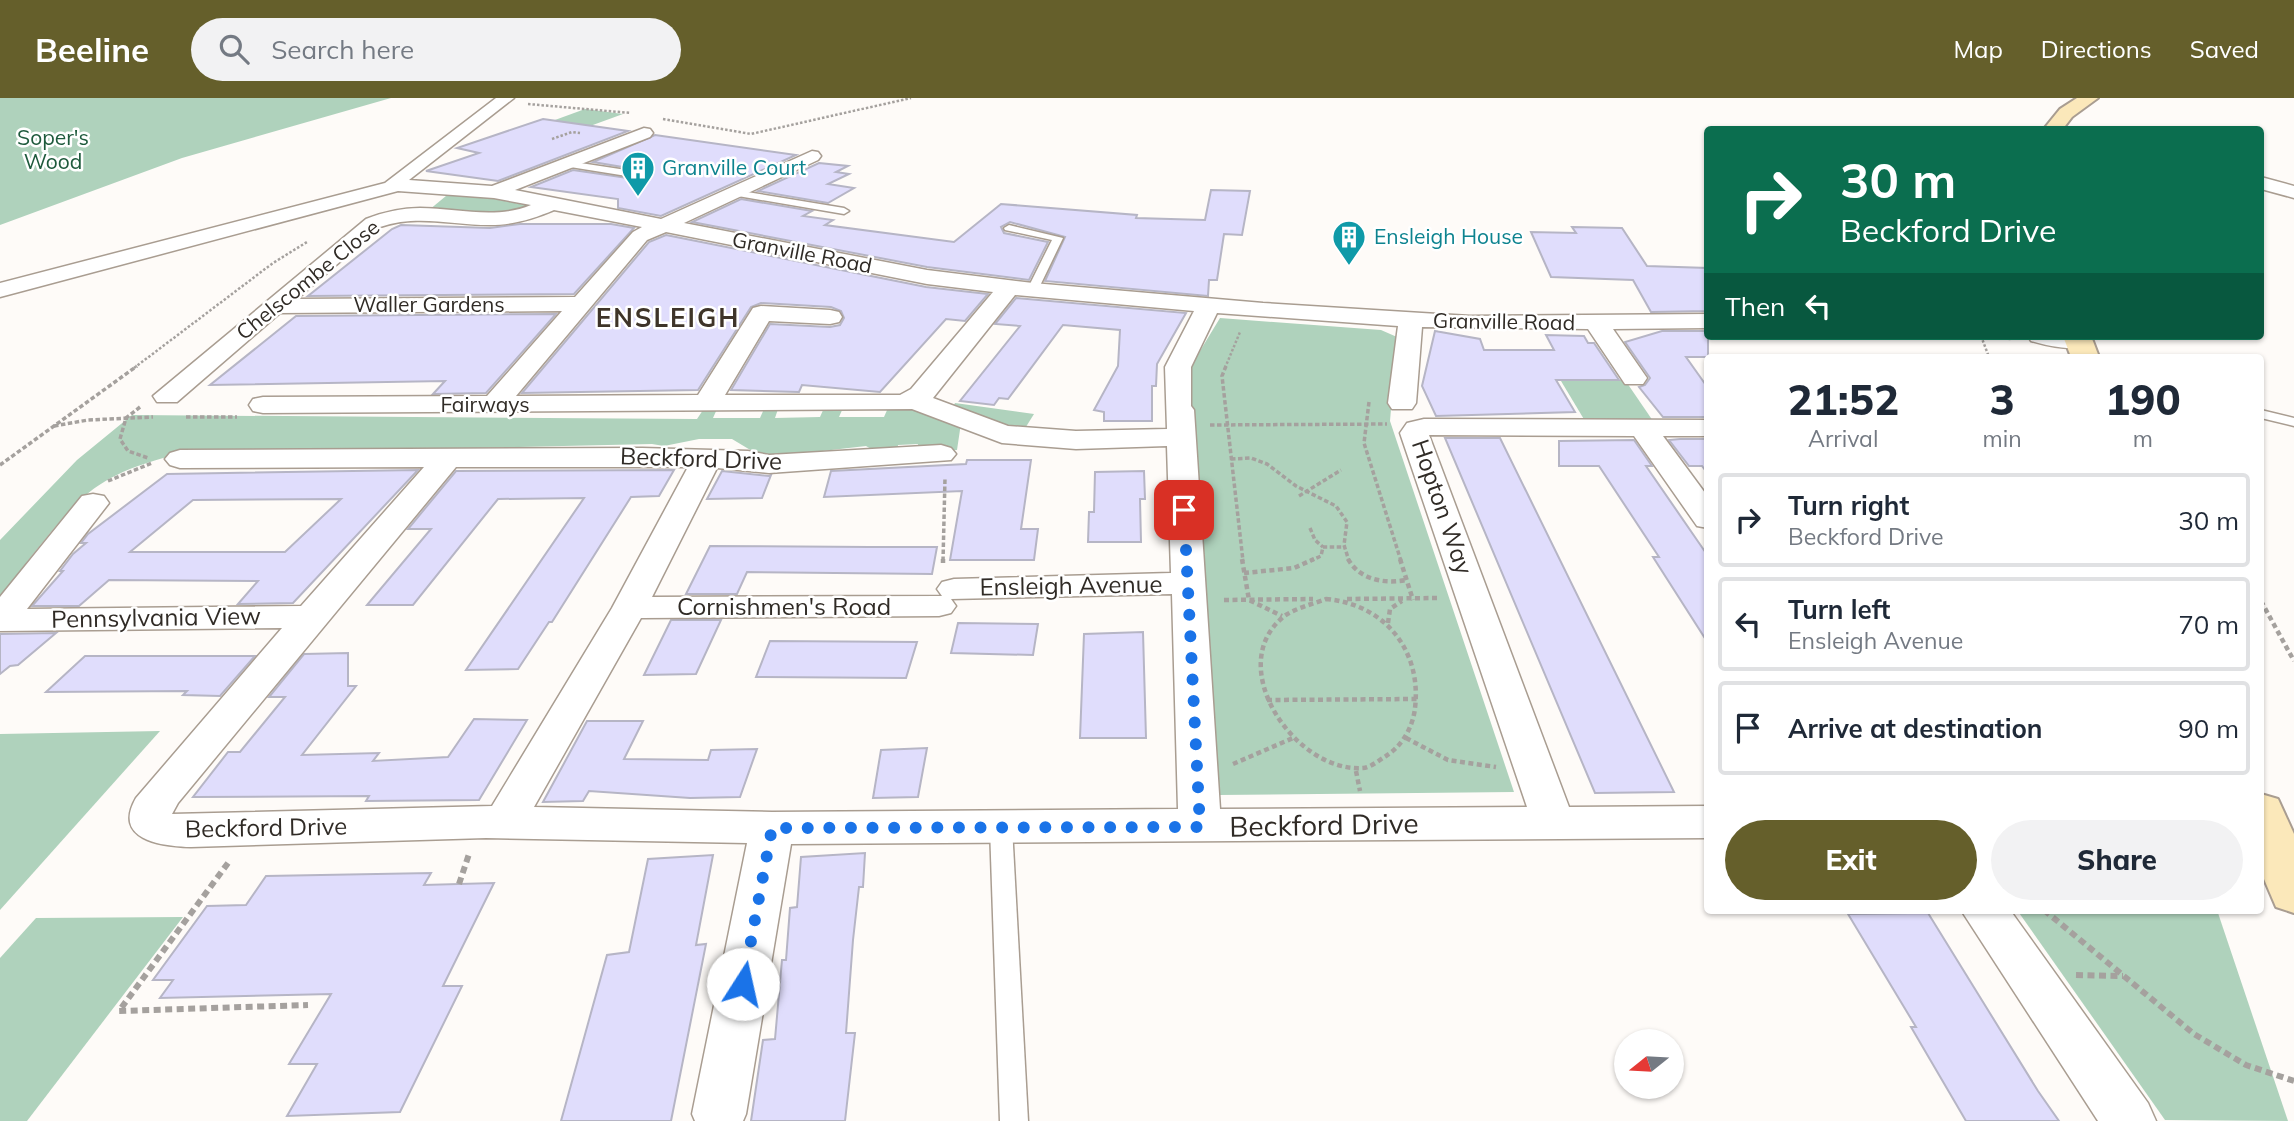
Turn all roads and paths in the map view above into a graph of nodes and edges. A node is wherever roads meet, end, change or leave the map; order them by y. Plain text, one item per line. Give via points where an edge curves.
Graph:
1 (506, 98) edge
2 (911, 98) edge
3 (2089, 98) edge
4 (2055, 126) edge
5 (644, 133) dead end
6 (755, 133) dead end
7 (812, 156) dead end
8 (567, 164) junction
9 (633, 174) dead end
10 (2264, 184) edge
11 (398, 185) junction
12 (494, 191) junction
13 (2294, 192) edge
14 (735, 193) junction
15 (550, 205) junction
16 (844, 211) dead end
17 (516, 217) junction
18 (575, 219) dead end
19 (664, 226) junction
20 (1009, 228) dead end
21 (317, 235) dead end
22 (1021, 288) junction
23 (0, 290) edge
24 (583, 304) junction
25 (275, 306) junction
26 (1209, 306) junction
27 (1248, 309) junction
28 (830, 317) dead end
29 (1411, 320) junction
30 (1704, 321) edge
31 (1657, 322) junction
32 (1596, 323) junction
33 (1570, 324) junction
34 (2058, 340) edge
35 (2080, 345) edge
36 (1634, 378) dead end
37 (171, 393) joint
38 (914, 401) junction
39 (707, 404) junction
40 (263, 405) dead end
41 (494, 405) junction
42 (1397, 413) joint
43 (2264, 415) edge
44 (1180, 419) junction
45 (2294, 422) edge
46 (1229, 424) junction
47 (1365, 424) junction
48 (1704, 428) edge
49 (1643, 429) junction
50 (928, 456) joint
51 (448, 457) junction
52 (180, 459) dead end
53 (707, 459) junction
54 (1231, 459) junction
55 (0, 466) edge
56 (1340, 470) dead end
57 (1304, 491) junction
58 (1299, 496) dead end
59 (93, 503) joint
60 (1704, 513) edge
61 (1310, 528) dead end
62 (1323, 547) junction
63 (1344, 547) junction
64 (1244, 573) junction
65 (1406, 580) junction
66 (1188, 592) junction
67 (1473, 596) junction
68 (946, 597) junction
69 (1326, 599) junction
70 (1249, 600) junction
71 (1402, 600) junction
72 (1413, 600) junction
73 (2264, 606) edge
74 (628, 608) junction
75 (312, 617) junction
76 (1282, 617) junction
77 (1392, 628) junction
78 (2294, 661) edge
79 (1417, 699) junction
80 (1266, 700) junction
81 (1293, 738) junction
82 (1406, 738) junction
83 (1534, 767) junction
84 (1197, 769) junction
85 (1553, 821) junction
86 (2264, 821) edge
87 (1704, 822) edge
88 (505, 823) junction
89 (1001, 827) junction
90 (1200, 827) junction
91 (772, 828) junction
92 (255, 830) junction
93 (2278, 866) edge
94 (1987, 914) edge
95 (2049, 914) edge
96 (308, 1005) dead end
97 (2294, 1081) edge
98 (719, 1114) dead end
99 (1014, 1121) edge
100 (2129, 1121) edge

1 - 11 street via 397,180 394,183
2 - 6 path
3 - 4 street
5 - 8 street
7 - 14 street
8 - 9 lane
8 - 12 street
10 - 13 street
11 - 12 street, Granville Road
11 - 23 street
12 - 15 street, Granville Road
14 - 16 lane
14 - 19 street
15 - 17 street, Chelscombe Close
15 - 19 street, Granville Road
17 - 18 street
17 - 25 street, Chelscombe Close via 418,214 380,220
19 - 22 street, Granville Road via 927,277
19 - 24 street via 640,236
20 - 22 lane via 1058,238
21 - 55 path
22 - 26 street, Granville Road
22 - 38 street
24 - 25 street, Waller Gardens
24 - 41 street
25 - 37 street, Chelscombe Close
26 - 27 street, Granville Road
26 - 44 street via 1178,368
27 - 29 street, Granville Road
27 - 46 path via 1222,376
28 - 39 street via 761,313
29 - 33 street, Granville Road
29 - 42 street, Granville Road
30 - 31 street, Granville Road
31 - 32 street, Granville Road
31 - 33 street via 1628,304 1595,300 1572,304
32 - 33 street, Granville Road
32 - 36 street, Granville Road
34 - 35 street
37 - 59 path via 126,418 120,439 128,451 156,461 95,488 86,497
38 - 39 street, Fairways
38 - 44 street, Fairways via 1002,434 1076,440
39 - 41 street, Fairways
40 - 41 street, Fairways
42 - 47 path
43 - 45 lane
44 - 46 path
44 - 66 street, Ensleigh Avenue
46 - 47 path
46 - 54 path
47 - 65 path via 1364,443
48 - 49 street, Hopton Way
49 - 60 street
49 - 67 street, Hopton Way via 1417,429 1414,433
50 - 53 street, Beckford Drive via 769,464
50 - 68 path
51 - 52 street, Beckford Drive
51 - 53 street, Beckford Drive
51 - 75 street, Beckford Drive
53 - 74 street, Cornishmen's Road
54 - 57 path via 1248,458 1272,466
54 - 64 path
56 - 57 path
57 - 58 path
57 - 63 path via 1331,503 1346,518
59 - 75 street, Pennsylvania View via 0,620
61 - 62 path
62 - 63 path
62 - 64 path via 1321,556 1294,568
63 - 65 path via 1360,573 1385,582
64 - 70 path
65 - 72 path
66 - 68 street, Ensleigh Avenue
66 - 70 path
66 - 84 street, Ensleigh Avenue
67 - 72 path
67 - 83 street, Hopton Way
68 - 74 street, Cornishmen's Road
69 - 70 path
69 - 71 path
69 - 76 path via 1308,602
69 - 77 path via 1362,606
70 - 76 path
71 - 72 path
71 - 77 path via 1388,613
73 - 78 path
74 - 88 street, Cornishmen's Road
75 - 92 street, Beckford Drive via 150,809 151,822 165,830
76 - 80 path via 1261,652
77 - 79 path via 1413,664
79 - 80 path
79 - 82 path
80 - 81 path
81 - 82 path via 1324,761 1356,771 1377,765
81 - 84 path via 1245,761
82 - 83 path via 1427,754 1453,763
83 - 85 street, Hopton Way
84 - 90 street, Ensleigh Avenue
85 - 87 street, Beckford Drive
85 - 90 street, Beckford Drive
86 - 93 street
88 - 91 street, Beckford Drive
88 - 92 street, Beckford Drive
89 - 90 street, Beckford Drive
89 - 91 street, Beckford Drive
89 - 99 lane
91 - 98 street
92 - 96 path via 119,1011
94 - 100 street
95 - 97 path via 2194,1034 2246,1065

